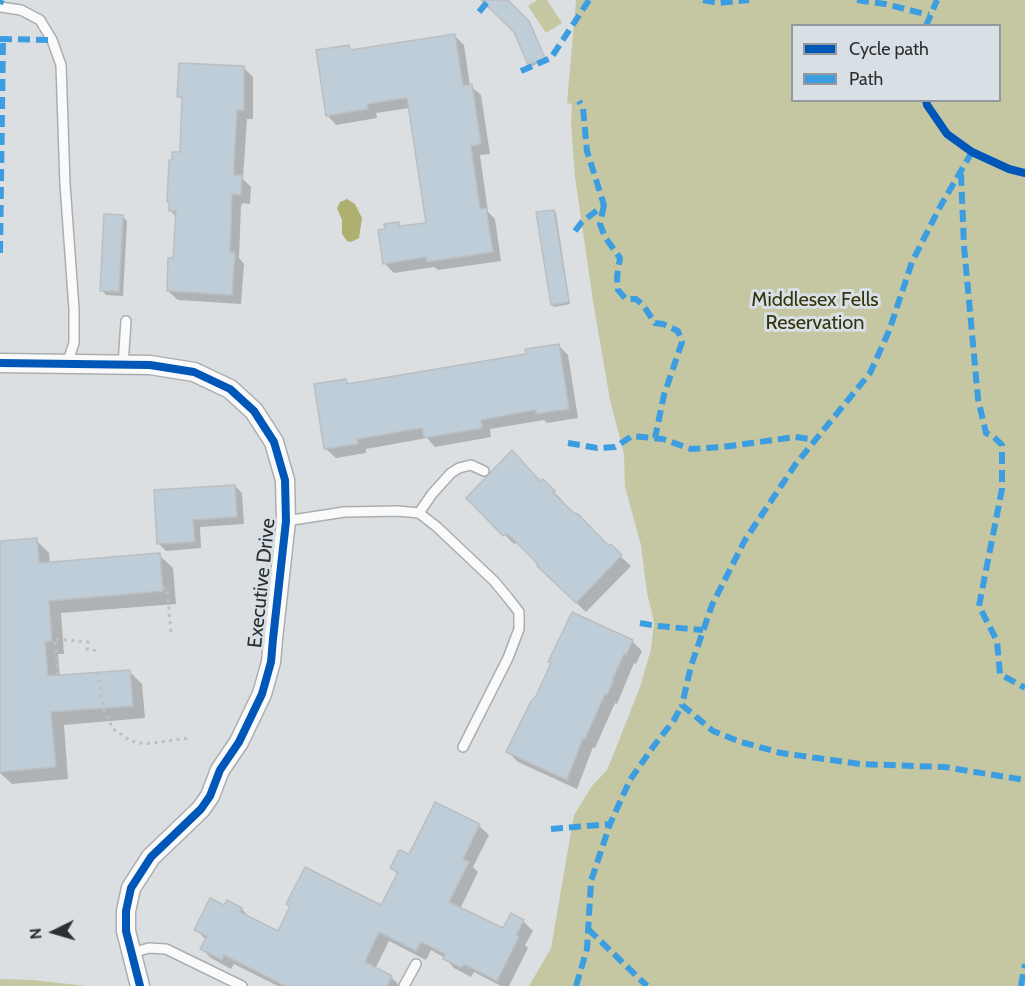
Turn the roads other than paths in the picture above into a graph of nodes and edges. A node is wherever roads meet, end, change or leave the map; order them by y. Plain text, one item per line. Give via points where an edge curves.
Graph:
1 (0, 7) edge
2 (126, 321) dead end
3 (0, 363) edge
4 (67, 364) junction
5 (123, 365) junction
6 (484, 471) dead end
7 (419, 513) junction
8 (286, 521) junction
9 (463, 747) dead end
10 (131, 953) junction
11 (416, 964) dead end
12 (140, 986) edge
13 (242, 986) edge
14 (404, 986) edge

1 - 4 lane via 21,10 40,20 61,65 74,309 74,343
2 - 5 lane
3 - 4 street, Executive Drive
4 - 5 street, Executive Drive
5 - 8 street, Executive Drive via 194,372 230,390 254,411 274,442 285,480
6 - 7 lane via 471,465 451,473
7 - 8 lane via 344,512
7 - 9 lane via 494,581 519,612 519,629 508,658
8 - 10 street, Executive Drive via 271,662 262,694 210,796 151,857 135,880 126,911
10 - 12 street, Executive Drive
10 - 13 lane via 166,949
11 - 14 lane

